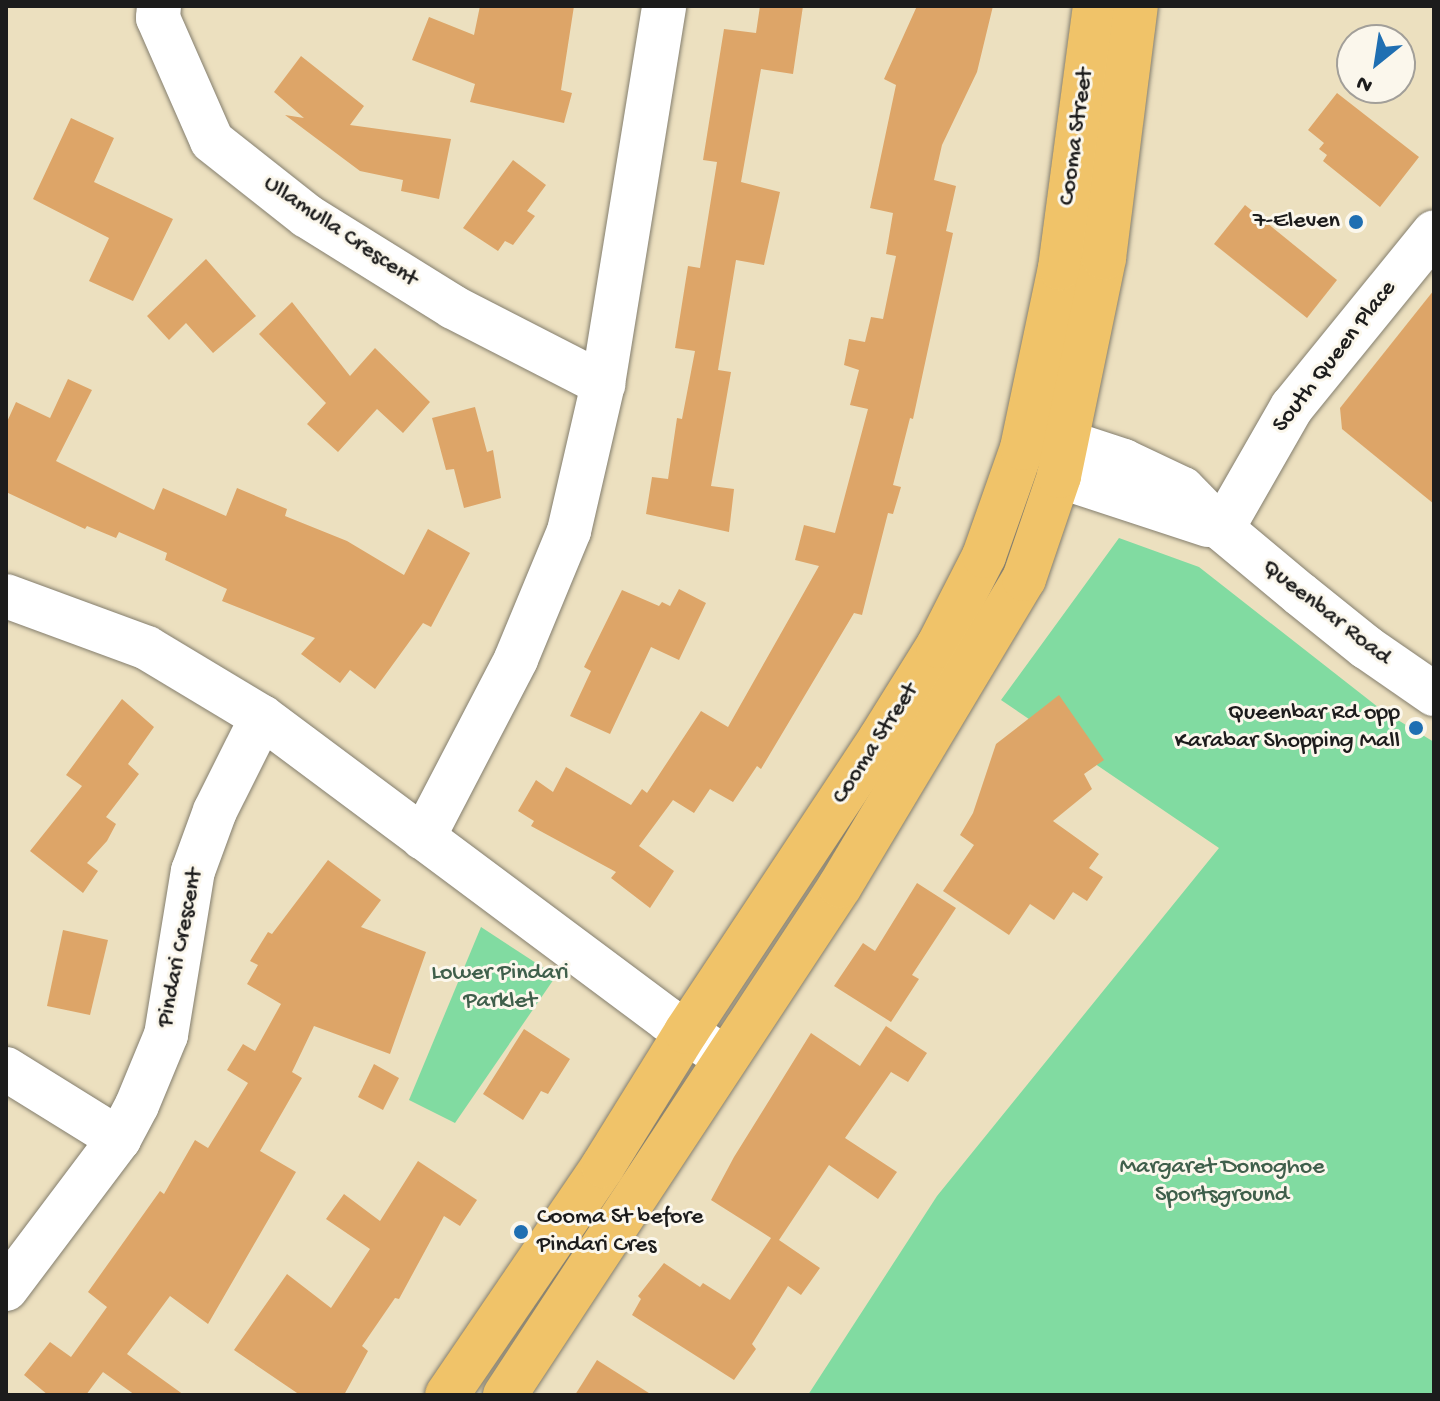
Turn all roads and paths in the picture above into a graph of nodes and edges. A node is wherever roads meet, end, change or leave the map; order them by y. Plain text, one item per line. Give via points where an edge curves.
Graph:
1 (159, 6) edge
2 (664, 6) edge
3 (1095, 6) edge
4 (1136, 6) edge
5 (1434, 232) edge
6 (603, 384) junction
7 (1022, 448) junction
8 (1063, 459) junction
9 (1222, 529) junction
10 (6, 596) edge
11 (1434, 694) edge
12 (262, 717) junction
13 (423, 838) junction
14 (686, 1032) junction
15 (725, 1058) junction
16 (6, 1069) edge
17 (119, 1139) junction
18 (6, 1289) edge
19 (447, 1395) edge
20 (505, 1395) edge

1 - 6 street, Ullamulla Crescent via 158,18 212,141 320,224 453,307
2 - 6 street
3 - 7 main road, Cooma Street via 1060,268
4 - 8 main road, Cooma Street via 1104,258
5 - 9 street, South Queen Place via 1292,407
6 - 13 street via 569,531 516,659
7 - 8 main road
7 - 14 main road, Cooma Street via 984,556 938,646
8 - 9 street, Queenbar Road
8 - 15 main road, Cooma Street via 1024,579 840,886
9 - 11 street, Queenbar Road via 1366,647
10 - 12 street via 147,648
12 - 13 street
12 - 17 street, Pindari Crescent via 215,811 193,871 166,1035
13 - 14 street
14 - 15 street
14 - 19 main road, Cooma Street via 603,1166
15 - 20 main road, Cooma Street
16 - 17 street
17 - 18 street, Pindari Crescent

